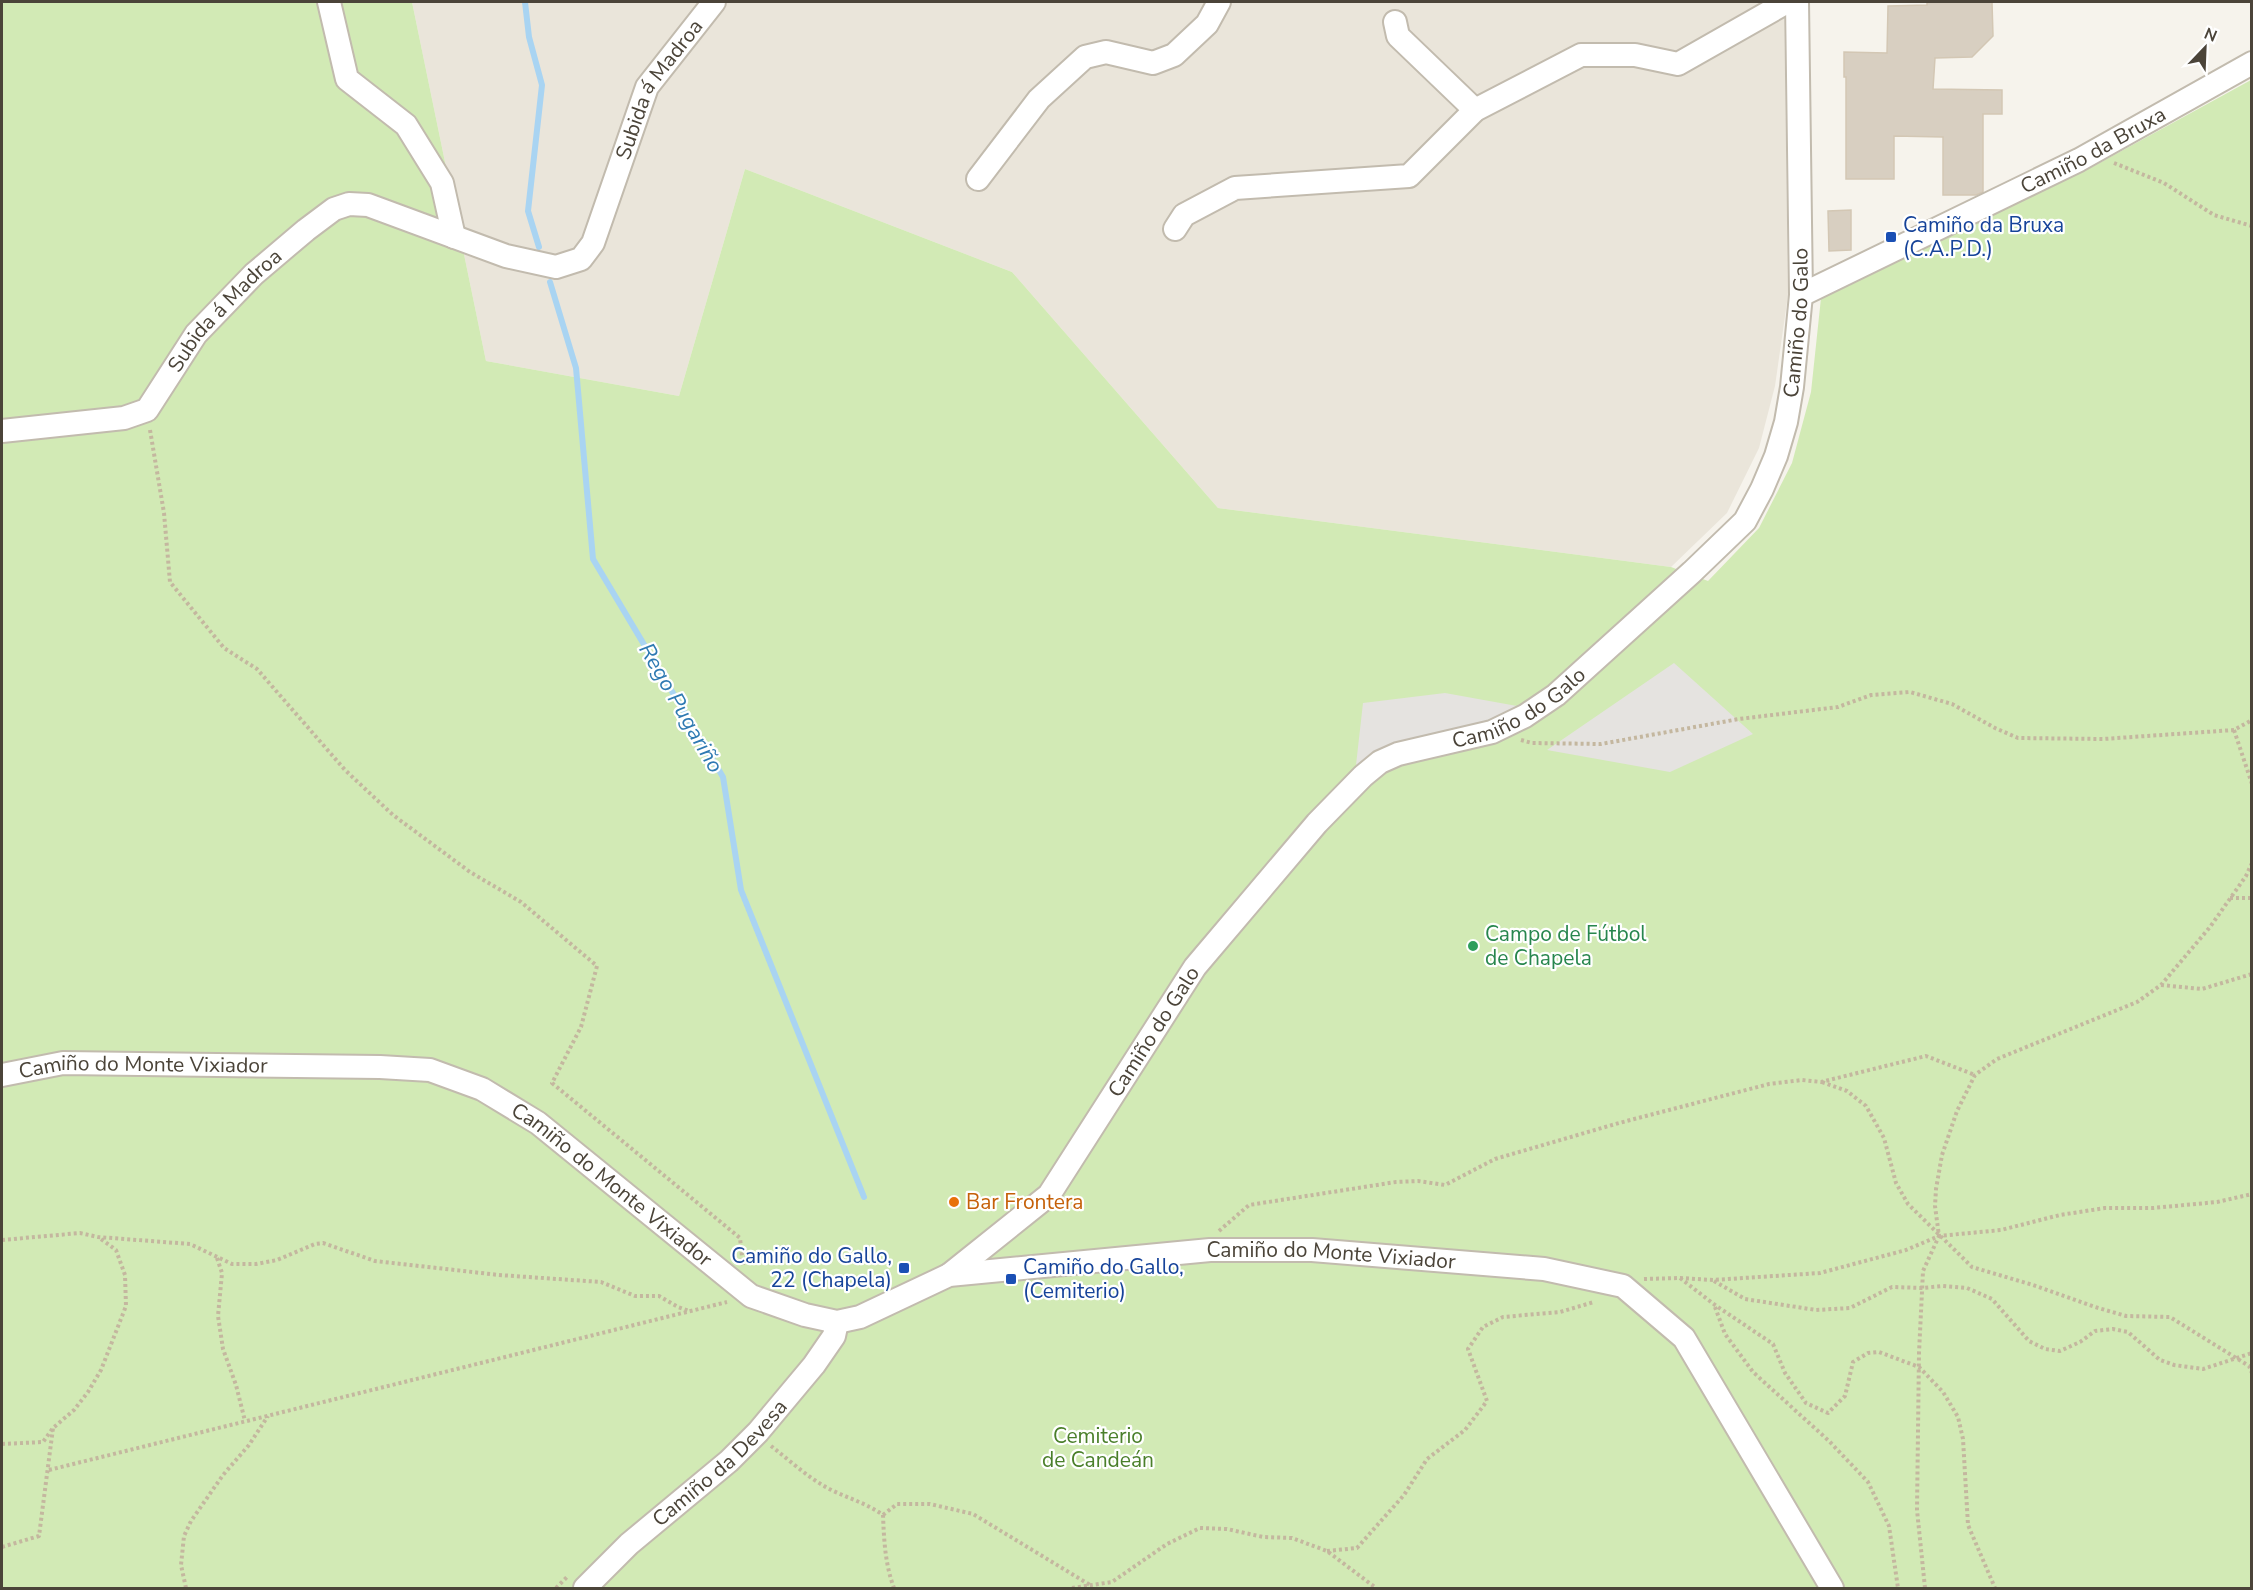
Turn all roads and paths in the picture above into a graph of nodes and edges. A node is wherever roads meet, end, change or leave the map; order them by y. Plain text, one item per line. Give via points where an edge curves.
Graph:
1 (329, 2) edge
2 (714, 2) edge
3 (1219, 2) edge
4 (1787, 2) edge
5 (1797, 2) edge
6 (1395, 22) dead end
7 (2252, 63) edge
8 (1475, 110) junction
9 (2091, 153) junction
10 (978, 179) dead end
11 (2252, 226) edge
12 (1175, 229) dead end
13 (454, 237) junction
14 (1801, 295) junction
15 (147, 410) junction
16 (2, 431) edge
17 (2252, 720) edge
18 (2234, 730) junction
19 (1492, 732) junction
20 (2252, 784) edge
21 (2252, 863) edge
22 (2230, 898) junction
23 (2252, 898) edge
24 (2252, 974) edge
25 (2161, 986) junction
26 (2, 1075) edge
27 (1975, 1075) junction
28 (1821, 1082) junction
29 (2252, 1194) edge
30 (1939, 1236) junction
31 (98, 1237) junction
32 (2, 1240) edge
33 (1210, 1250) junction
34 (217, 1257) junction
35 (949, 1275) junction
36 (1680, 1278) junction
37 (1713, 1280) junction
38 (1623, 1286) junction
39 (1922, 1288) junction
40 (746, 1291) junction
41 (1715, 1305) junction
42 (690, 1311) junction
43 (837, 1322) junction
44 (2252, 1353) edge
45 (2234, 1357) junction
46 (1919, 1367) junction
47 (2252, 1373) edge
48 (268, 1415) junction
49 (245, 1421) junction
50 (53, 1428) junction
51 (758, 1432) junction
52 (2, 1444) edge
53 (49, 1470) junction
54 (883, 1515) junction
55 (2, 1548) edge
56 (1327, 1551) junction
57 (1112, 1582) junction
58 (1090, 1586) junction
59 (186, 1588) edge
60 (585, 1588) edge
61 (894, 1588) edge
62 (1072, 1588) edge
63 (1105, 1588) edge
64 (1375, 1588) edge
65 (1832, 1588) edge
66 (1898, 1588) edge
67 (1925, 1588) edge
68 (1995, 1588) edge

1 - 13 street via 347,79 406,125 442,183
2 - 13 street, Subida á Madroa via 647,87 593,243 581,259 556,267 506,256
3 - 10 street via 1207,24 1174,56 1152,63 1106,52 1085,57 1039,99
4 - 8 street via 1678,64 1635,55 1581,55
5 - 14 street, Camiño do Galo
6 - 8 street via 1398,36
7 - 9 street, Camiño da Bruxa
8 - 12 street via 1409,176 1235,188 1184,214
9 - 11 path via 2164,183 2214,215
9 - 14 street, Camiño da Bruxa
13 - 15 street, Subida á Madroa via 368,205 350,204 334,209 254,274 196,334
14 - 19 street, Camiño do Galo via 1786,422 1771,467 1745,521 1556,695
15 - 16 street via 124,418
15 - 40 path via 164,513 170,582 224,648 257,669 345,770 393,815 470,872 521,902 597,966 581,1027 552,1083 740,1238
17 - 18 path
18 - 19 path via 2103,739 2018,738 1952,704 1910,692 1871,695 1838,707 1739,719 1600,744 1532,744
18 - 20 path
19 - 35 street, Camiño do Galo via 1398,754 1363,776 1317,823 1195,967 1049,1195
21 - 22 path
22 - 23 path
22 - 25 path
24 - 25 path via 2202,989
25 - 27 path via 2137,1002 1997,1059
26 - 40 street, Camiño do Monte Vixiador via 63,1063 430,1070 482,1089 538,1124
27 - 28 path via 1926,1056
27 - 30 path via 1942,1155 1935,1206
28 - 30 path via 1847,1091 1866,1106 1884,1138 1896,1183 1908,1204
28 - 33 path via 1769,1084 1619,1124 1496,1159 1444,1185 1396,1182 1249,1205 1220,1228
29 - 30 path via 2207,1203 2105,1208 2001,1230
30 - 37 path via 1906,1250 1820,1273
30 - 39 path via 1923,1271
30 - 45 path via 1972,1267 2126,1316 2170,1317
31 - 32 path via 80,1233
31 - 34 path via 190,1244
31 - 50 path via 116,1250 125,1275 126,1306 88,1392
33 - 35 street, Camiño do Monte Vixiador
33 - 38 street, Camiño do Monte Vixiador via 1312,1250 1544,1269
34 - 42 path via 232,1264 256,1264 323,1243 375,1261 601,1282 635,1296 659,1296
34 - 49 path via 222,1272 218,1316 223,1348
35 - 43 street, Camiño do Monte Vixiador via 860,1317
36 - 37 path
36 - 38 path via 1643,1279
36 - 41 path
37 - 39 path via 1745,1299 1816,1310 1850,1308 1892,1287
38 - 56 path via 1598,1300 1560,1312 1503,1317 1483,1327 1468,1349 1487,1401 1465,1430 1427,1460 1404,1495 1357,1548
38 - 65 street, Camiño do Monte Vixiador via 1684,1338
39 - 45 path via 1966,1288 1992,1299 2029,1341 2045,1349 2060,1351 2095,1331 2113,1329 2128,1332 2160,1360 2174,1365 2203,1369
39 - 46 path
40 - 42 path via 737,1299
40 - 43 street, Camiño do Monte Vixiador via 805,1315
41 - 46 path via 1773,1344 1785,1373 1806,1403 1828,1413 1845,1396 1853,1362 1868,1353 1880,1352
41 - 66 path via 1725,1334 1753,1372 1869,1482 1889,1526
42 - 48 path
43 - 51 street, Camiño da Devesa via 834,1336 814,1365
44 - 45 path
45 - 47 path via 2249,1366
46 - 67 path via 1917,1510
46 - 68 path via 1943,1392 1958,1417 1964,1438 1968,1525
48 - 49 path
48 - 59 path via 191,1521 184,1536 181,1565
49 - 53 path
50 - 52 path via 43,1442
50 - 53 path
51 - 54 path via 823,1485 868,1504
51 - 60 street, Camiño da Devesa via 629,1544
53 - 55 path via 39,1536
54 - 58 path via 897,1504 930,1504 973,1514
54 - 61 path via 884,1546
56 - 57 path via 1292,1538 1200,1528 1167,1544
56 - 64 path
57 - 58 path
57 - 63 path
58 - 62 path

